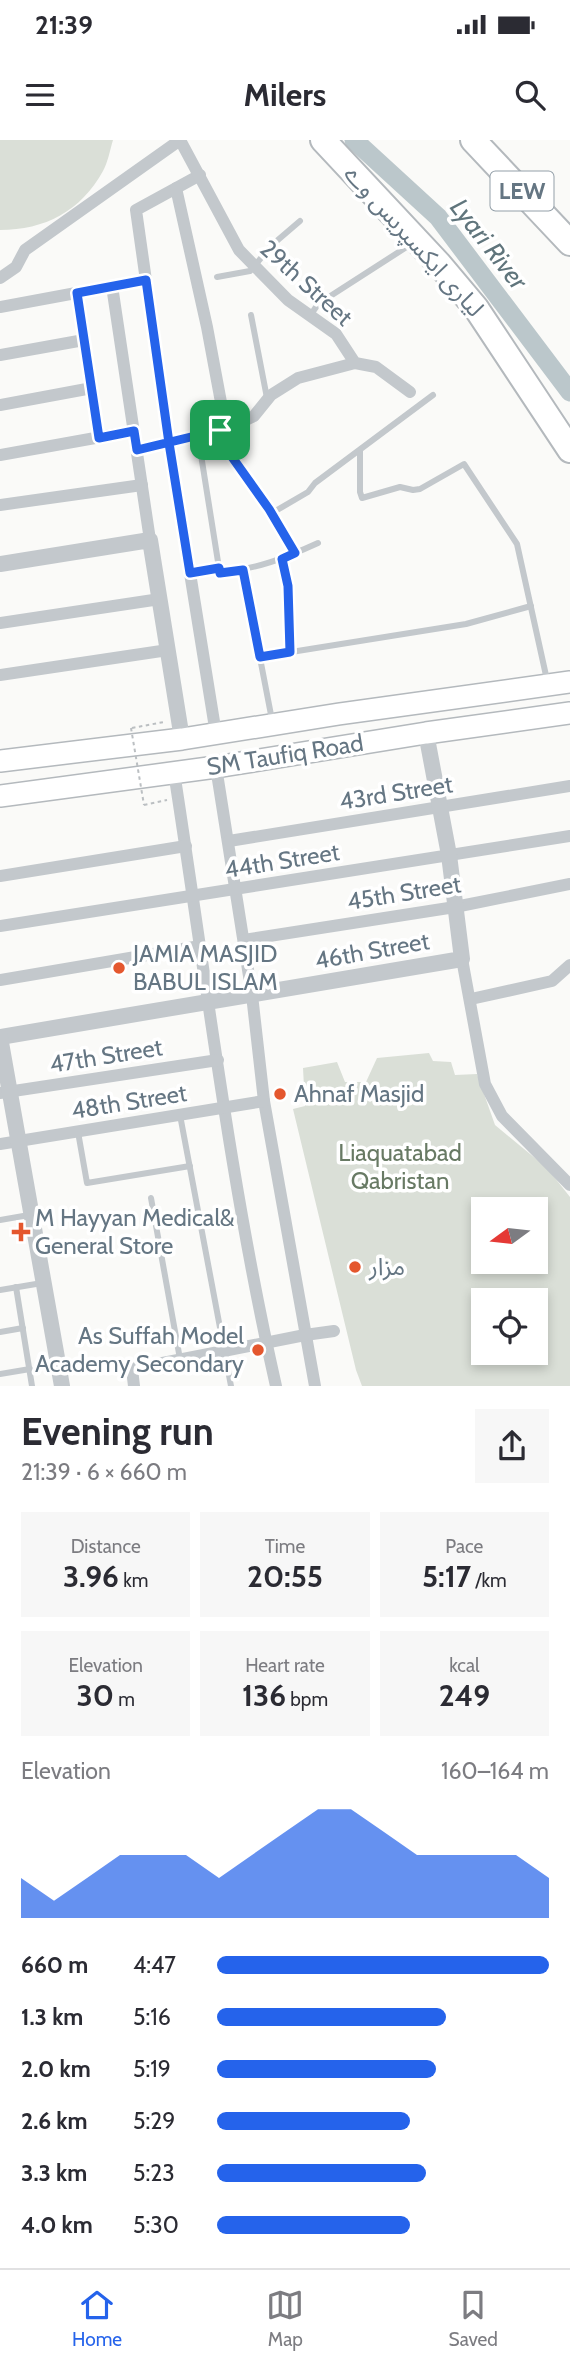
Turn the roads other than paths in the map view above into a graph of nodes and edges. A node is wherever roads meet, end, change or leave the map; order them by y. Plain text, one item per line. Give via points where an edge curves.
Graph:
1 (180, 140) edge
2 (323, 140) edge
3 (473, 140) edge
4 (201, 175) junction
5 (176, 188) junction
6 (300, 221) dead end
7 (570, 243) edge
8 (405, 248) dead end
9 (255, 266) junction
10 (217, 277) dead end
11 (0, 278) edge
12 (146, 280) junction
13 (113, 286) junction
14 (77, 293) junction
15 (0, 306) edge
16 (251, 314) dead end
17 (310, 316) junction
18 (84, 340) junction
19 (0, 355) edge
20 (355, 363) junction
21 (92, 388) junction
22 (410, 392) dead end
23 (433, 395) dead end
24 (268, 400) junction
25 (0, 405) edge
26 (223, 429) junction
27 (134, 431) junction
28 (198, 436) junction
29 (99, 438) junction
30 (169, 443) junction
31 (137, 450) junction
32 (570, 450) edge
33 (360, 452) junction
34 (0, 456) edge
35 (142, 485) junction
36 (0, 505) edge
37 (272, 513) junction
38 (150, 540) junction
39 (318, 543) dead end
40 (295, 553) junction
41 (282, 559) junction
42 (0, 564) edge
43 (219, 568) junction
44 (243, 570) junction
45 (190, 573) junction
46 (160, 599) junction
47 (531, 606) junction
48 (0, 623) edge
49 (168, 650) junction
50 (290, 652) junction
51 (260, 657) junction
52 (0, 675) edge
53 (570, 682) edge
54 (548, 685) junction
55 (570, 713) edge
56 (273, 724) junction
57 (426, 733) junction
58 (216, 734) junction
59 (182, 739) junction
60 (0, 761) edge
61 (216, 767) junction
62 (174, 772) junction
63 (570, 786) edge
64 (0, 796) edge
65 (440, 807) junction
66 (570, 836) edge
67 (229, 841) junction
68 (186, 846) junction
69 (449, 855) junction
70 (0, 876) edge
71 (570, 884) edge
72 (236, 891) junction
73 (193, 897) junction
74 (455, 907) junction
75 (0, 926) edge
76 (244, 940) junction
77 (200, 946) junction
78 (462, 959) junction
79 (570, 965) edge
80 (0, 980) edge
81 (252, 995) junction
82 (471, 999) junction
83 (208, 1002) junction
84 (0, 1037) edge
85 (218, 1060) junction
86 (5, 1092) edge
87 (264, 1101) junction
88 (225, 1108) junction
89 (180, 1115) junction
90 (78, 1132) junction
91 (19, 1142) junction
92 (0, 1144) edge
93 (190, 1166) junction
94 (570, 1185) edge
95 (151, 1198) dead end
96 (32, 1215) junction
97 (0, 1220) edge
98 (44, 1282) junction
99 (16, 1287) junction
100 (0, 1290) edge
101 (23, 1328) junction
102 (334, 1331) dead end
103 (0, 1332) edge
104 (304, 1335) junction
105 (266, 1342) junction
106 (224, 1351) junction
107 (180, 1359) junction
108 (30, 1369) junction
109 (0, 1374) edge
110 (33, 1386) edge
111 (62, 1386) edge
112 (134, 1386) edge
113 (231, 1386) edge
114 (276, 1386) edge
115 (315, 1386) edge

1 - 4 street, 29th Street
1 - 11 street via 24,250 16,267
2 - 32 highway, لیاری ایکسپریس وے via 477,308
3 - 7 highway, LEW
4 - 5 street
4 - 9 street, 29th Street via 239,250
5 - 12 street via 136,210
5 - 26 street via 207,327
6 - 9 lane
8 - 17 lane via 318,304
9 - 10 lane
9 - 17 street, 29th Street
12 - 13 street
12 - 30 street
13 - 14 street
13 - 27 street
14 - 15 street
14 - 18 street
16 - 24 lane
17 - 20 street, 29th Street via 336,334
18 - 19 street
18 - 21 street
20 - 22 street, 29th Street via 376,368
20 - 24 street via 299,378
21 - 25 street
21 - 29 street
23 - 33 lane
24 - 26 street via 254,416
26 - 28 street
26 - 37 lane via 232,457
27 - 29 street
27 - 31 street
28 - 30 street
28 - 43 lane
29 - 34 street
30 - 31 street
30 - 45 street
31 - 35 street
33 - 37 lane
33 - 47 lane via 362,498 400,487 420,489 464,464 517,544
35 - 36 street
35 - 38 street
37 - 40 lane
38 - 42 street
38 - 46 street
39 - 40 lane
40 - 41 lane
41 - 44 lane
41 - 50 lane via 288,586
43 - 44 lane via 220,573
43 - 45 lane
44 - 51 lane
45 - 58 street
46 - 48 street
46 - 49 street
47 - 50 lane via 466,624
47 - 54 lane
49 - 52 street
49 - 59 street
50 - 51 lane
51 - 56 lane
53 - 54 highway
54 - 56 highway
55 - 57 highway, SM Taufiq Road
56 - 58 highway
57 - 61 highway, SM Taufiq Road
57 - 65 street
58 - 59 highway
59 - 60 highway
61 - 62 highway, SM Taufiq Road
61 - 67 street
62 - 64 highway, SM Taufiq Road
62 - 68 street
63 - 65 street, 43rd Street
65 - 67 street, 43rd Street
65 - 69 street
66 - 69 street, 44th Street
67 - 72 street
68 - 70 street
68 - 73 street
69 - 72 street, 44th Street
69 - 74 street
71 - 74 street, 45th Street
72 - 73 street, 44th Street
72 - 76 street
73 - 75 street, 44th Street
73 - 77 street
74 - 76 street, 45th Street
74 - 78 street
76 - 81 street
77 - 80 street
77 - 83 street
78 - 81 street, 46th Street
78 - 82 street
79 - 82 street via 552,981
81 - 83 street, 46th Street
81 - 87 street
82 - 94 street via 485,1084 502,1116
83 - 84 street, 46th Street
83 - 85 street
84 - 86 street
85 - 86 street, 47th Street
85 - 88 street
86 - 91 street
87 - 88 street, 48th Street
87 - 104 street
88 - 89 street, 48th Street
88 - 105 street
89 - 90 street, 48th Street
89 - 93 lane
90 - 91 street, 48th Street
90 - 93 lane via 87,1183
91 - 92 street, 48th Street
91 - 96 street
93 - 106 lane
95 - 107 lane
96 - 97 lane
96 - 98 street
98 - 99 lane
98 - 111 street
99 - 100 lane
99 - 101 lane
101 - 103 lane
101 - 108 lane
102 - 104 street
104 - 105 street
104 - 115 street
105 - 106 street
105 - 114 street
106 - 107 street
106 - 113 lane
107 - 112 street via 132,1369
108 - 109 lane
108 - 110 lane

